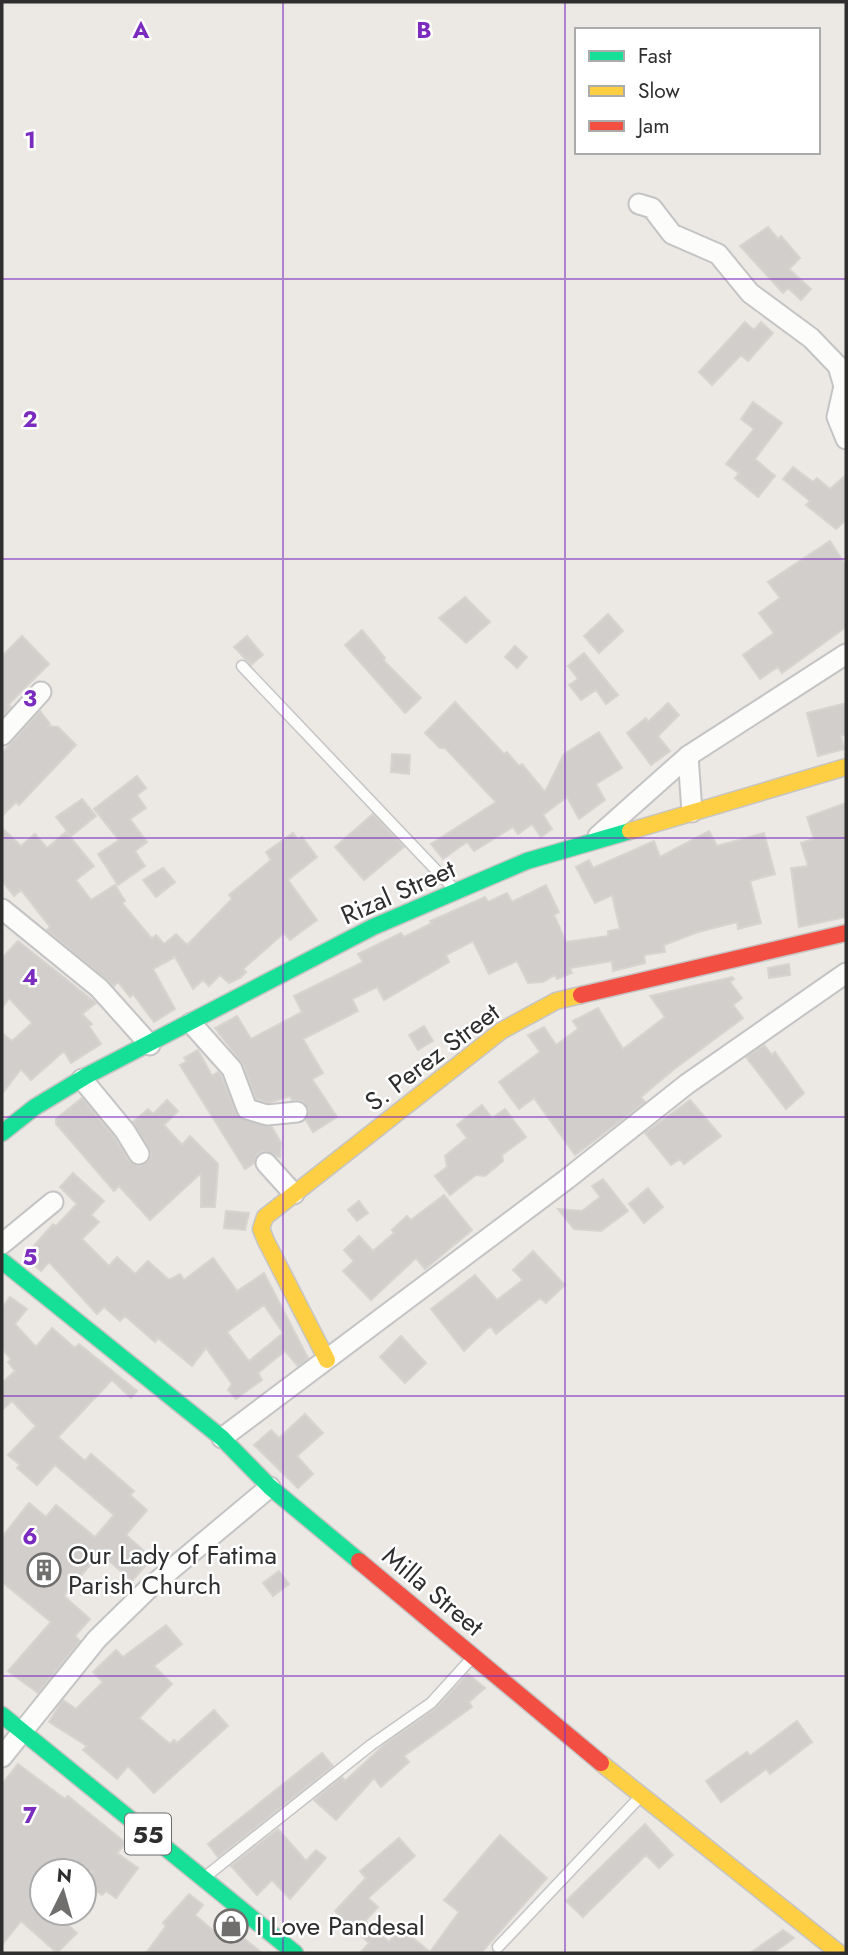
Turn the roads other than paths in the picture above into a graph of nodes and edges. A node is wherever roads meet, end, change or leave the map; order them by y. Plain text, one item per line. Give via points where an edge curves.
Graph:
1 (639, 204) dead end
2 (846, 439) edge
3 (846, 654) edge
4 (242, 666) dead end
5 (41, 692) dead end
6 (2, 735) edge
7 (688, 756) junction
8 (846, 766) edge
9 (692, 812) junction
10 (593, 842) junction
11 (456, 892) junction
12 (2, 909) edge
13 (846, 933) edge
14 (846, 973) edge
15 (191, 1023) junction
16 (149, 1045) junction
17 (82, 1079) junction
18 (297, 1112) dead end
19 (2, 1133) edge
20 (139, 1154) dead end
21 (267, 1163) dead end
22 (294, 1195) junction
23 (53, 1202) dead end
24 (2, 1244) edge
25 (2, 1261) edge
26 (327, 1360) junction
27 (222, 1438) junction
28 (270, 1487) junction
29 (473, 1656) junction
30 (2, 1716) edge
31 (20, 1731) junction
32 (2, 1757) edge
33 (641, 1795) junction
34 (203, 1879) junction
35 (498, 1947) dead end
36 (295, 1953) edge
37 (838, 1953) edge

1 - 2 street via 661,215 672,234 718,254 750,293 811,338 838,366 844,386 837,417
3 - 7 street
4 - 11 lane
5 - 6 street
7 - 9 street
7 - 10 street
8 - 9 main road, Rizal Street
9 - 10 main road, Rizal Street
10 - 11 main road, Rizal Street via 527,861
11 - 15 main road, Rizal Street via 373,928
12 - 16 street via 99,988
13 - 22 main road, S. Perez Street via 556,1001 502,1031
14 - 26 street via 687,1084
15 - 16 main road, Rizal Street
15 - 18 street via 232,1069 247,1109 267,1115
16 - 17 main road, Rizal Street
17 - 19 main road, Rizal Street
17 - 20 street
21 - 22 street
22 - 26 main road, S. Perez Street via 265,1217 261,1229
23 - 24 street
25 - 27 main road, Milla Street
26 - 27 street
27 - 28 main road, Milla Street
28 - 29 main road, Milla Street
28 - 31 street via 149,1588 97,1639
29 - 33 main road, Milla Street
29 - 34 lane via 431,1703
30 - 31 main road, 55
31 - 32 street
31 - 34 main road, 55
33 - 35 lane
33 - 37 main road, Milla Street
34 - 36 main road, 55

